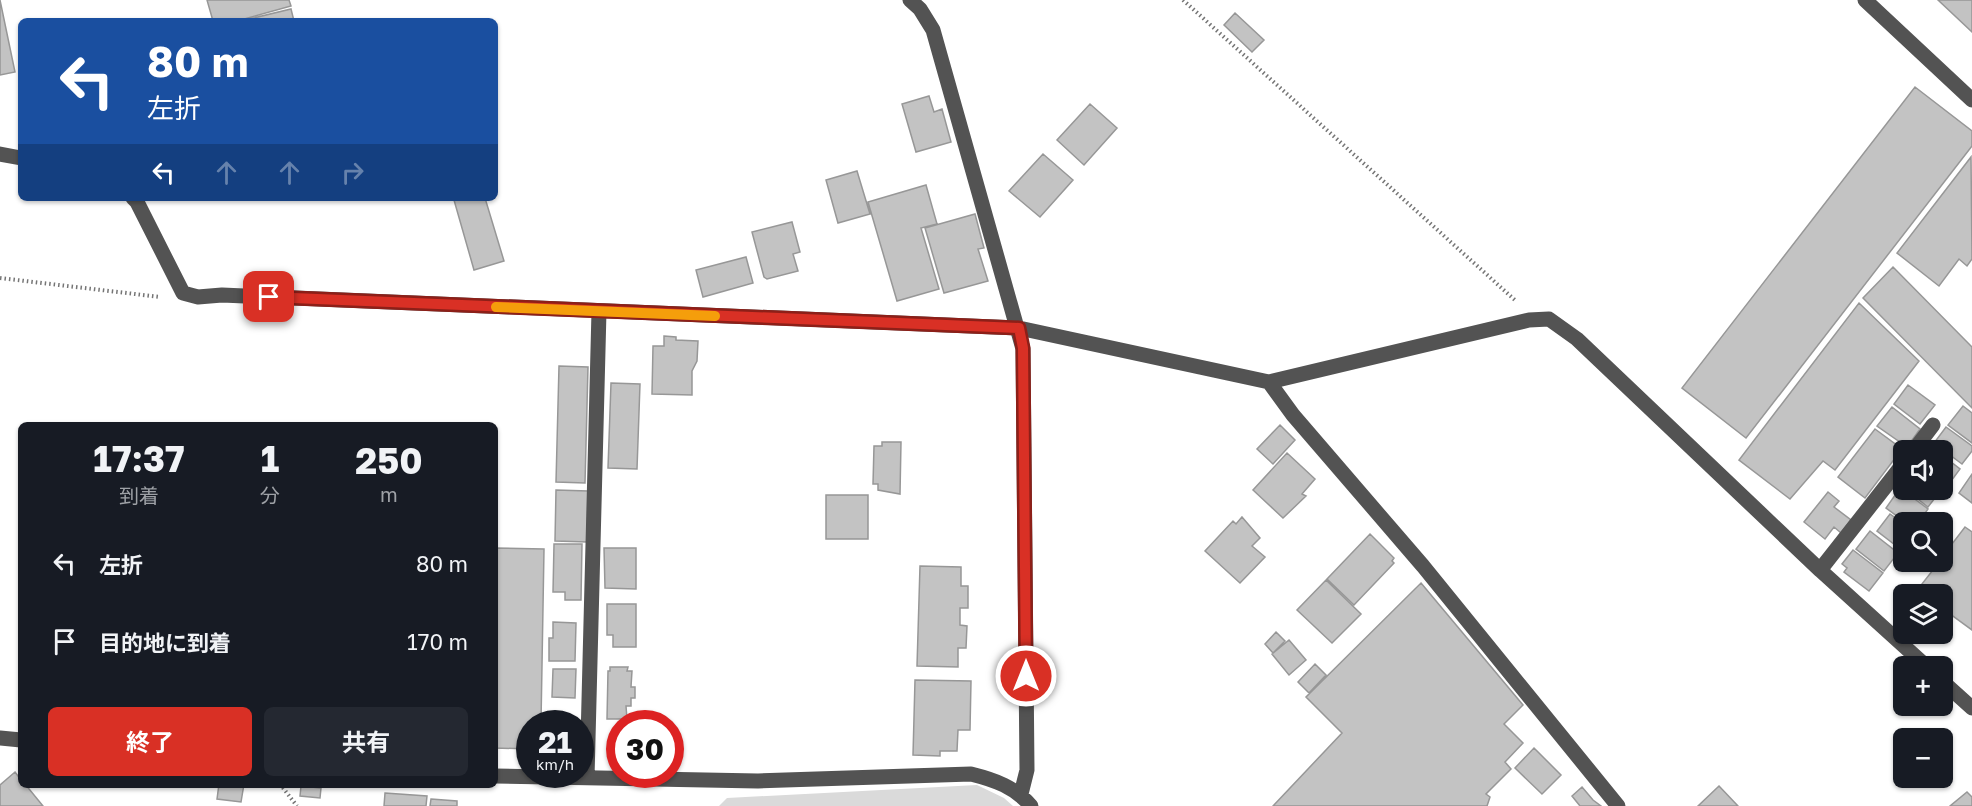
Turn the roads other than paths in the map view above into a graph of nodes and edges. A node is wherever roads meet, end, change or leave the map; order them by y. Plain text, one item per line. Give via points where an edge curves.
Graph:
1 (910, 0) edge
2 (1865, 0) edge
3 (1972, 100) edge
4 (0, 154) edge
5 (18, 157) edge
6 (136, 201) edge
7 (599, 311) junction
8 (1019, 328) junction
9 (1269, 382) junction
10 (1933, 425) dead end
11 (1922, 440) edge
12 (1893, 477) edge
13 (1820, 570) junction
14 (1915, 656) edge
15 (1953, 691) edge
16 (1972, 708) edge
17 (589, 710) edge
18 (0, 738) edge
19 (18, 740) edge
20 (498, 776) edge
21 (516, 776) edge
22 (594, 778) edge
23 (1026, 800) edge
24 (1618, 806) edge

1 - 8 street via 933,30
2 - 3 street
4 - 5 street
6 - 7 street via 183,293 198,297
7 - 8 street
7 - 17 street
8 - 9 street
8 - 23 street via 1023,348
9 - 13 street via 1529,320 1550,320 1577,339
9 - 24 street
10 - 11 street
12 - 13 street
13 - 14 street
15 - 16 street
18 - 19 street
20 - 21 street
22 - 23 street via 758,781 971,774 997,781

